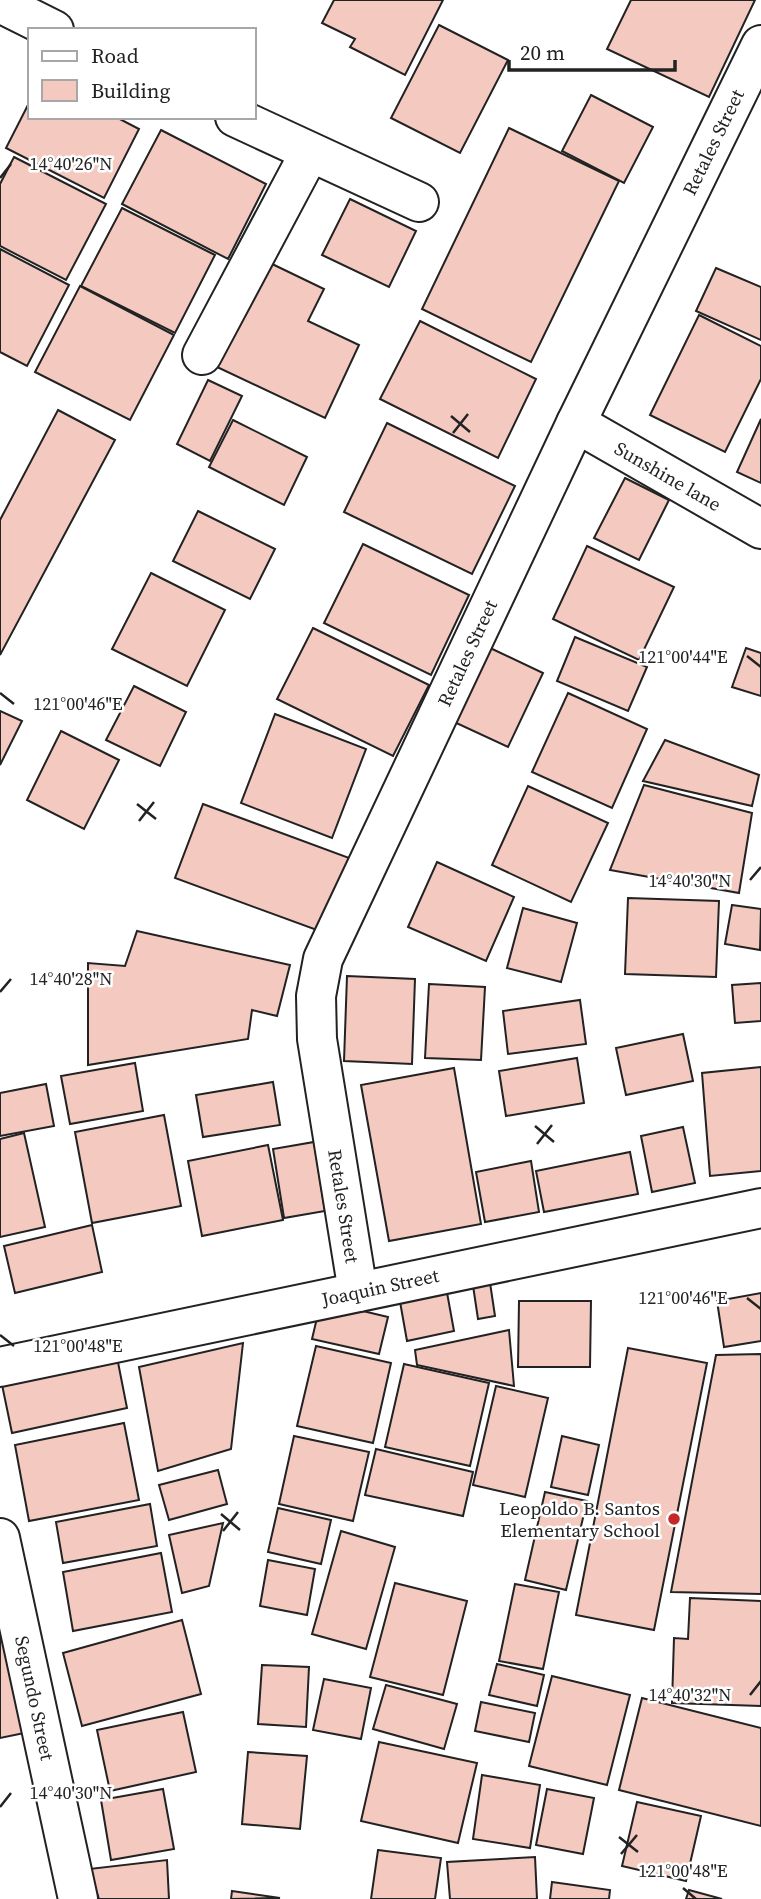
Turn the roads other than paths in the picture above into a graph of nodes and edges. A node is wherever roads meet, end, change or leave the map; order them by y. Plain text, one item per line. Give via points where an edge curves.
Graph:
1 (0, 3) edge
2 (50, 28) edge
3 (761, 45) edge
4 (238, 119) edge
5 (309, 154) junction
6 (419, 202) dead end
7 (202, 355) dead end
8 (576, 423) junction
9 (761, 529) edge
10 (761, 1208) edge
11 (358, 1292) junction
12 (0, 1367) edge
13 (0, 1538) edge
14 (78, 1899) edge

1 - 2 street
3 - 8 street, Retales Street
4 - 5 street
5 - 6 street
5 - 7 street
8 - 9 street, Sunshine lane
8 - 11 street, Retales Street via 323,959 316,996 317,1039
10 - 11 street, Joaquin Street
11 - 12 street, Joaquin Street
13 - 14 street, Segundo Street

